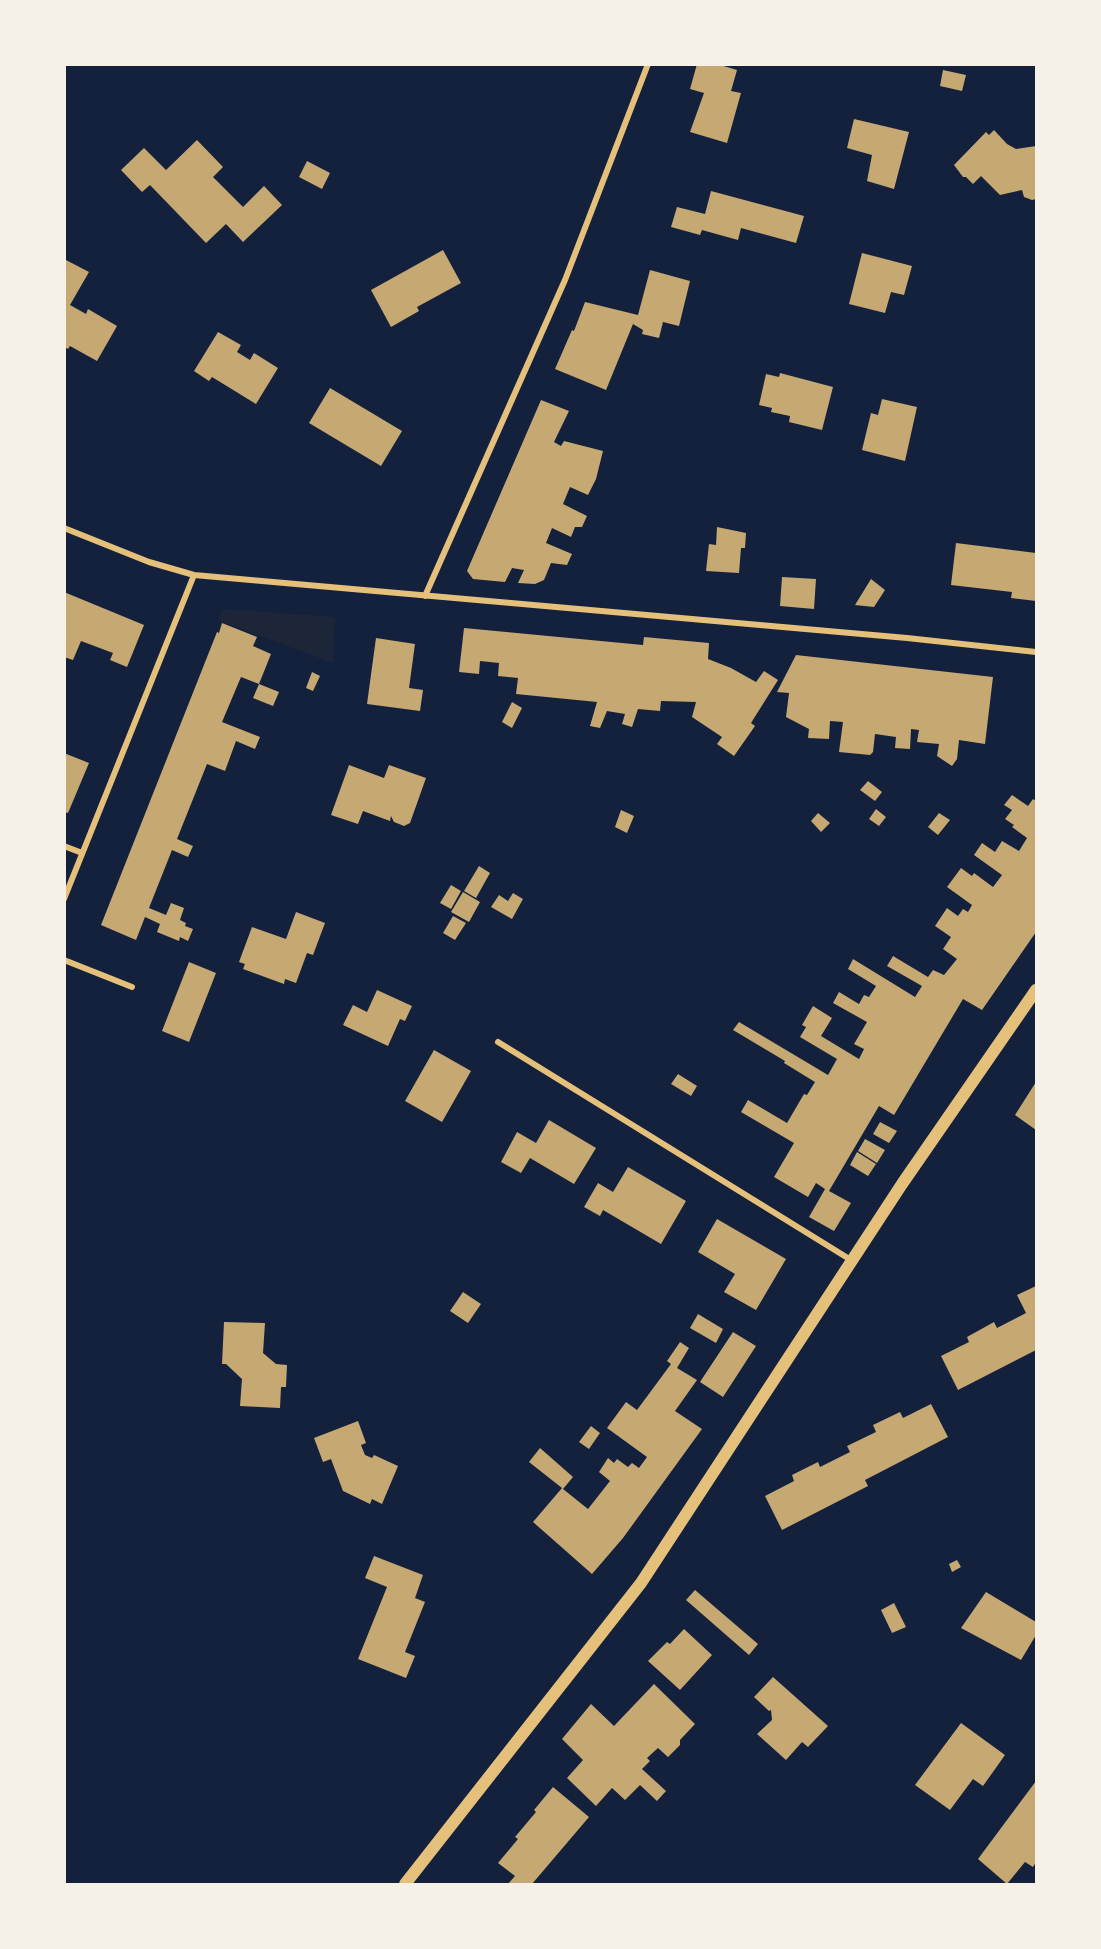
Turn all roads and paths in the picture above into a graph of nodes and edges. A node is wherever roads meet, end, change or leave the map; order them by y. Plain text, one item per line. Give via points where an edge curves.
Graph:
1 (648, 64) edge
2 (64, 528) edge
3 (194, 575) junction
4 (425, 596) junction
5 (1036, 652) edge
6 (64, 846) edge
7 (82, 854) junction
8 (64, 899) edge
9 (64, 960) edge
10 (132, 987) dead end
11 (1036, 990) edge
12 (498, 1042) dead end
13 (851, 1260) junction
14 (405, 1884) edge

1 - 4 street via 565,280
2 - 3 street via 149,562
3 - 4 street
3 - 7 street
4 - 5 street
6 - 7 street
7 - 8 street
9 - 10 street
11 - 13 main road
12 - 13 street
13 - 14 main road via 641,1583

